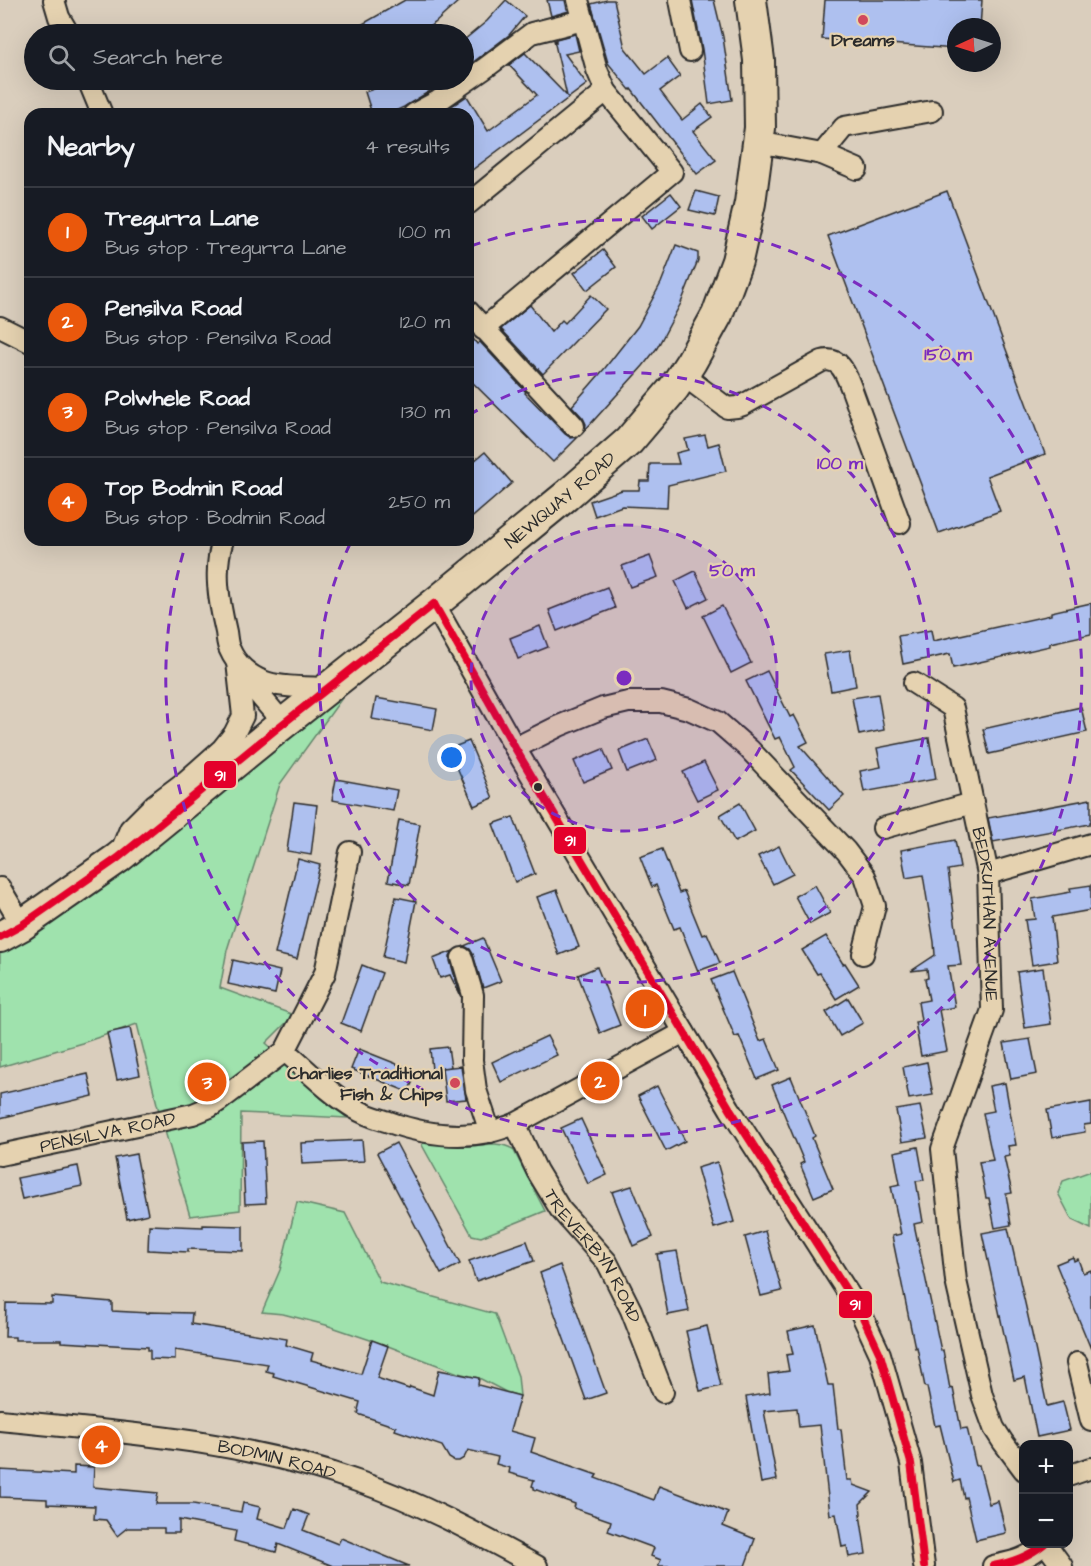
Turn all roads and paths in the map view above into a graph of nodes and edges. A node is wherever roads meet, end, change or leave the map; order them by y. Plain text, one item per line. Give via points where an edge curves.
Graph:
1 (54, 0) edge
2 (578, 0) edge
3 (680, 0) edge
4 (751, 0) edge
5 (583, 20) junction
6 (63, 24) edge
7 (690, 51) dead end
8 (474, 76) edge
9 (92, 90) edge
10 (454, 90) edge
11 (606, 91) junction
12 (100, 108) edge
13 (425, 108) edge
14 (932, 111) dead end
15 (758, 142) junction
16 (822, 154) junction
17 (857, 169) dead end
18 (474, 199) edge
19 (474, 318) edge
20 (0, 327) edge
21 (483, 329) junction
22 (24, 339) edge
23 (683, 375) junction
24 (574, 426) dead end
25 (900, 523) dead end
26 (221, 546) edge
27 (434, 604) junction
28 (242, 667) junction
29 (914, 683) dead end
30 (327, 688) junction
31 (242, 698) junction
32 (279, 727) junction
33 (515, 748) junction
34 (973, 804) junction
35 (883, 828) dead end
36 (1091, 844) edge
37 (350, 852) dead end
38 (118, 858) junction
39 (988, 874) junction
40 (0, 888) edge
41 (11, 931) edge
42 (863, 954) dead end
43 (462, 958) dead end
44 (684, 1032) junction
45 (285, 1051) junction
46 (515, 1124) junction
47 (490, 1132) junction
48 (0, 1155) edge
49 (1077, 1363) dead end
50 (663, 1392) dead end
51 (0, 1420) edge
52 (1091, 1421) edge
53 (1019, 1464) edge
54 (1091, 1468) edge
55 (1073, 1474) edge
56 (1040, 1548) edge
57 (1048, 1548) edge
58 (537, 1566) edge
59 (924, 1566) edge
60 (993, 1566) edge
61 (1062, 1566) edge

1 - 6 street
2 - 5 street
3 - 7 street
4 - 15 highway, NEWQUAY ROAD via 759,60
5 - 8 street via 532,33
5 - 11 street
9 - 12 street
10 - 13 street
11 - 18 street
11 - 21 street via 672,172
14 - 16 street via 844,127
15 - 16 street
15 - 23 highway, NEWQUAY ROAD via 737,261 717,315
16 - 17 street
19 - 21 street
20 - 22 street
21 - 24 street
23 - 25 street via 727,408 733,408 822,361 838,363 852,390
23 - 27 highway, NEWQUAY ROAD via 629,441
26 - 28 street via 220,600 230,650
27 - 30 highway, NEWQUAY ROAD
27 - 33 street
28 - 30 street via 264,682
28 - 31 street
28 - 32 street
29 - 34 street, BEDRUTHAN AVENUE via 953,708
30 - 32 highway, NEWQUAY ROAD
31 - 32 street
31 - 38 street via 243,716 234,734 130,829
32 - 38 highway, NEWQUAY ROAD
33 - 42 street via 603,708 628,702 661,702 718,722 846,851 865,876 875,906
33 - 44 street
34 - 35 street
34 - 39 street, BEDRUTHAN AVENUE
36 - 39 street
37 - 45 street via 325,973
38 - 41 highway, NEWQUAY ROAD
39 - 53 street, BEDRUTHAN AVENUE via 992,1010 942,1149 956,1281 982,1395 994,1428
40 - 41 street
43 - 47 street via 473,995 472,1060 476,1090
44 - 46 street
44 - 59 street via 861,1313 880,1353 911,1463
45 - 47 street via 358,1111 418,1131 447,1135
45 - 48 street, PENSILVA ROAD via 219,1101 193,1114
46 - 47 street
46 - 50 street, TREVERBYN ROAD via 560,1209 607,1262 631,1310
49 - 52 street
51 - 58 street, BODMIN ROAD via 179,1439 287,1460 357,1481 414,1504
54 - 55 street
56 - 60 street via 1018,1561
57 - 61 street

